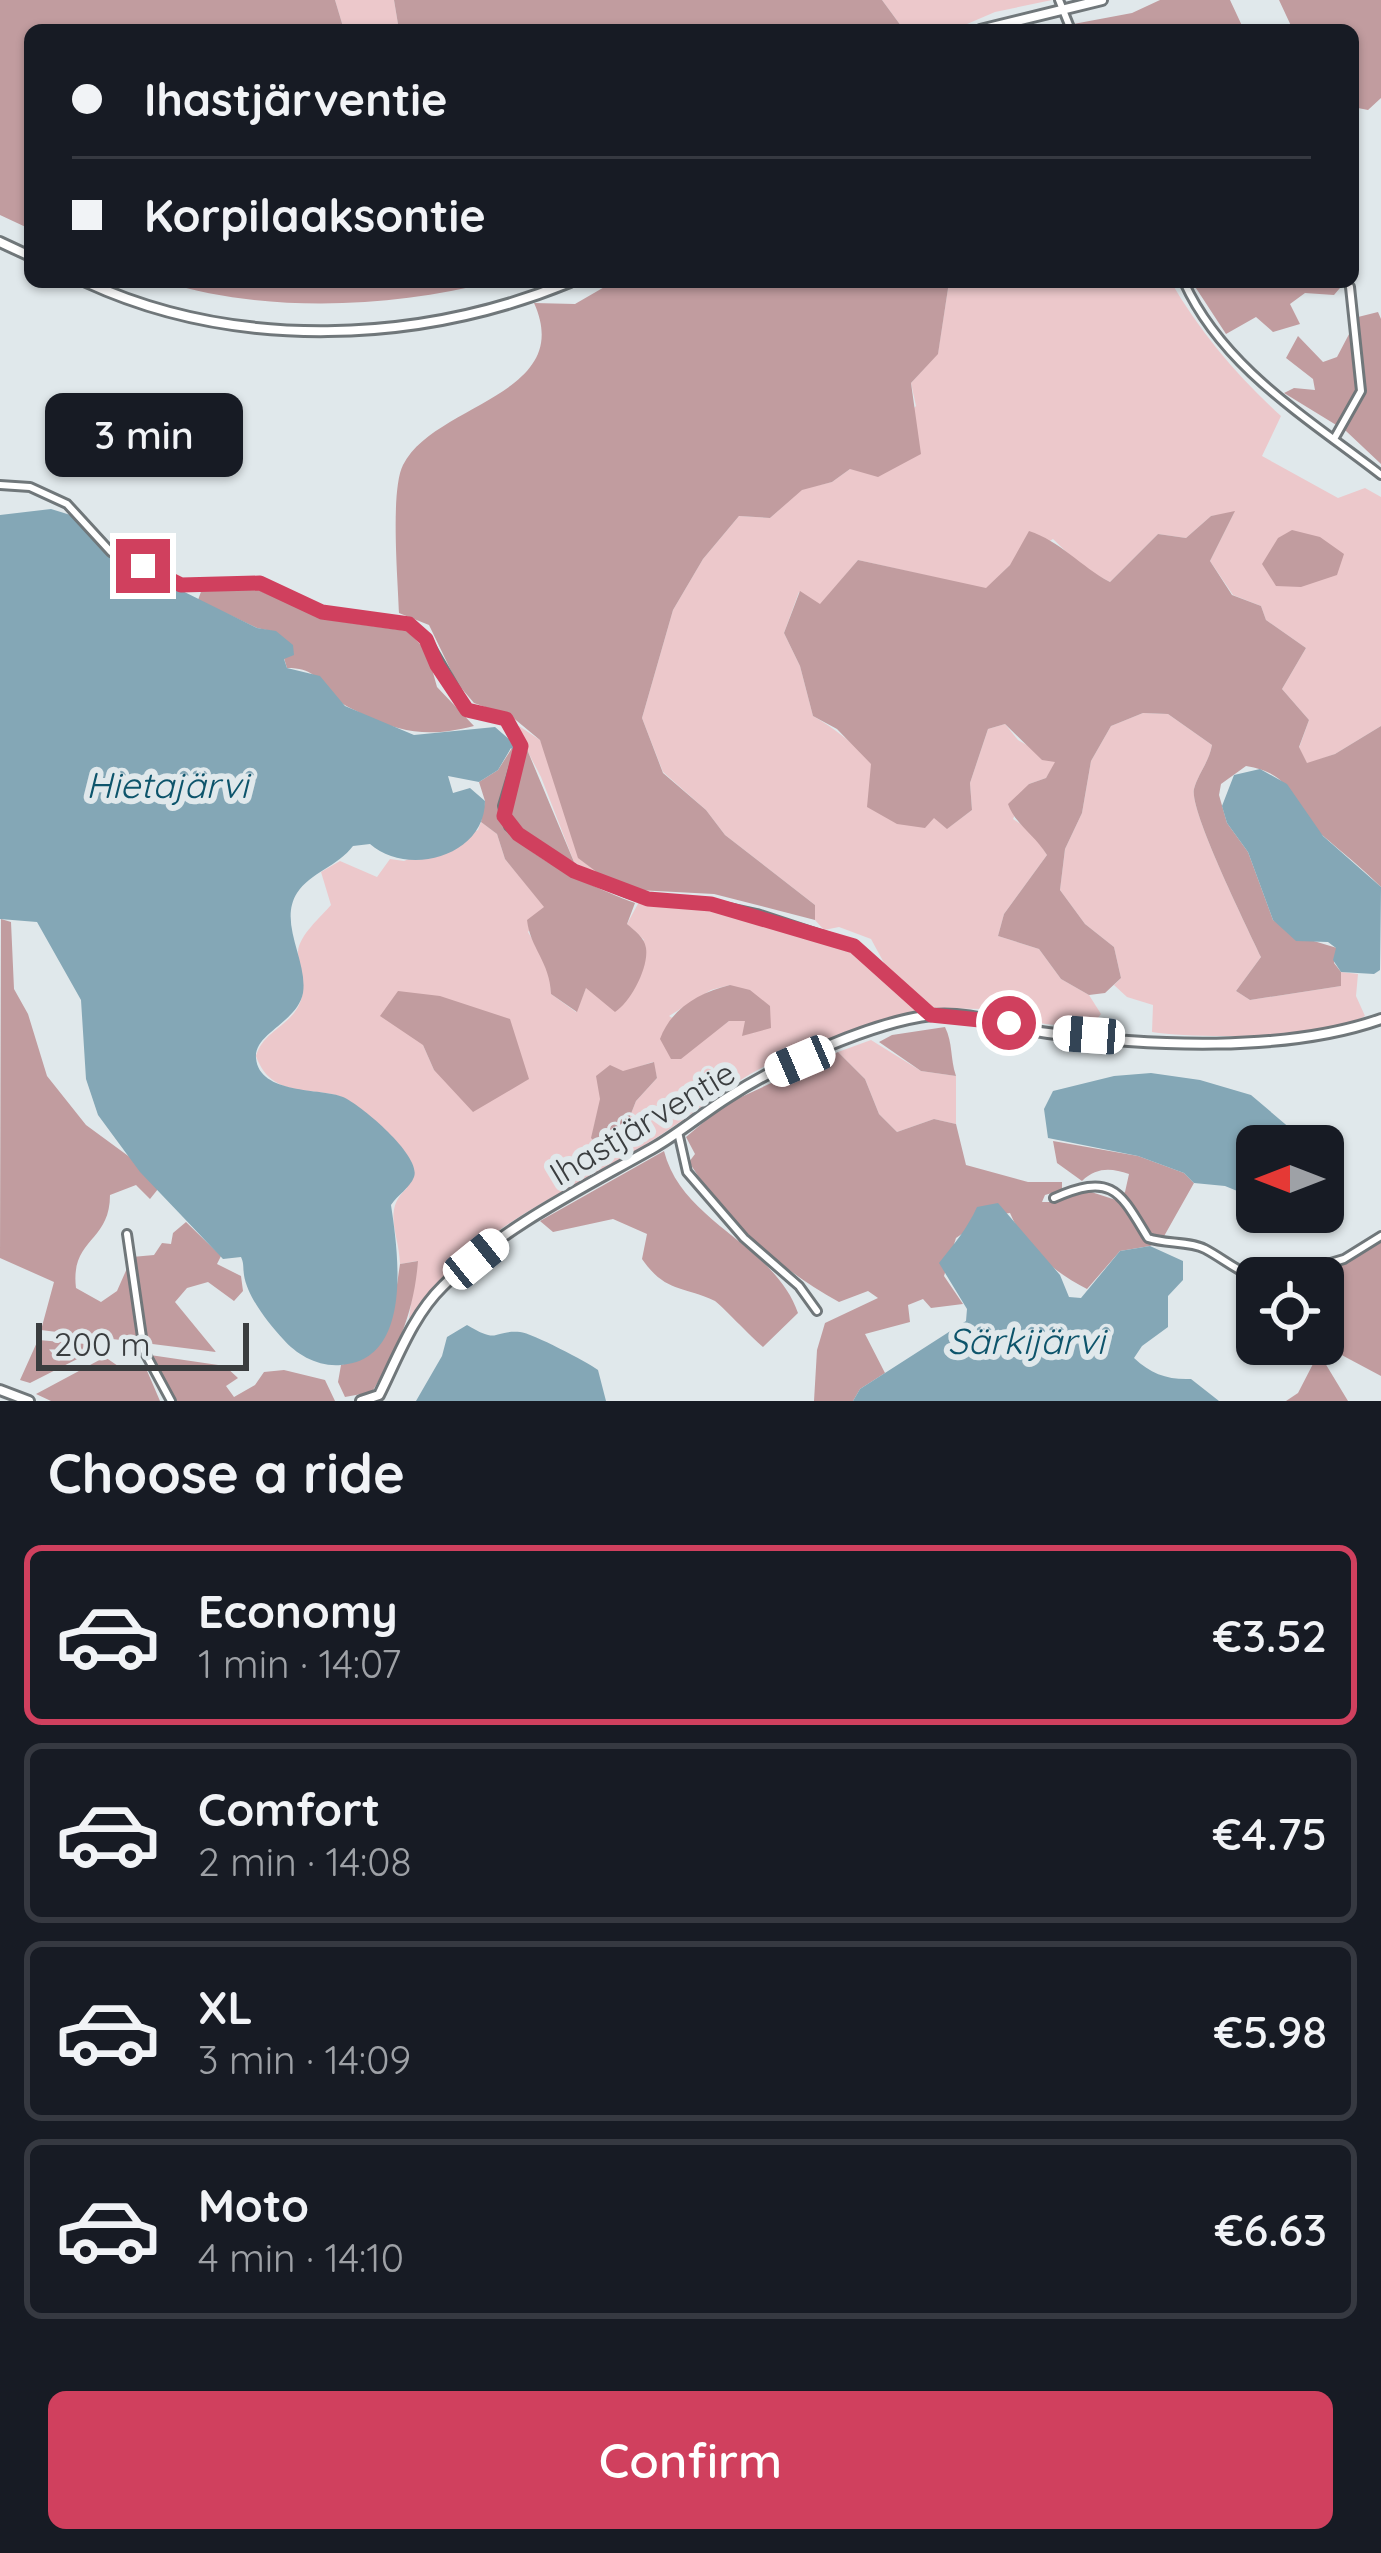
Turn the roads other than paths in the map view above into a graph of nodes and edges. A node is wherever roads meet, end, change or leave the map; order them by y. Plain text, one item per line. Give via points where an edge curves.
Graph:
1 (1102, 0) edge
2 (1060, 4) edge
3 (998, 24) edge
4 (104, 288) edge
5 (556, 288) edge
6 (1187, 288) edge
7 (1350, 288) edge
8 (1334, 439) junction
9 (1381, 475) edge
10 (0, 485) edge
11 (931, 1015) junction
12 (1381, 1019) edge
13 (678, 1132) junction
14 (1054, 1198) dead end
15 (127, 1234) dead end
16 (1381, 1236) edge
17 (1344, 1259) edge
18 (1236, 1269) edge
19 (817, 1310) dead end
20 (0, 1390) edge
21 (29, 1401) edge
22 (171, 1401) edge
23 (362, 1401) edge

1 - 2 street
2 - 3 street
4 - 5 street via 192,317 298,332 410,326 512,306
6 - 8 street via 1246,371
7 - 8 street via 1361,392
8 - 9 street
10 - 11 street via 30,487 67,504 111,552 181,585 260,583 322,612 409,624 467,710 506,719 521,746 503,806 518,834 574,871 648,899 711,904 854,946
11 - 12 street, Ihastjärventie via 1045,1032 1214,1042 1351,1030
11 - 13 street, Ihastjärventie via 769,1074
13 - 19 street via 687,1172
13 - 23 street, Ihastjärventie via 544,1210 442,1286 379,1395
14 - 18 street via 1079,1187 1114,1192 1130,1203 1148,1238 1202,1247
15 - 22 street via 144,1352
16 - 17 street
20 - 21 street

